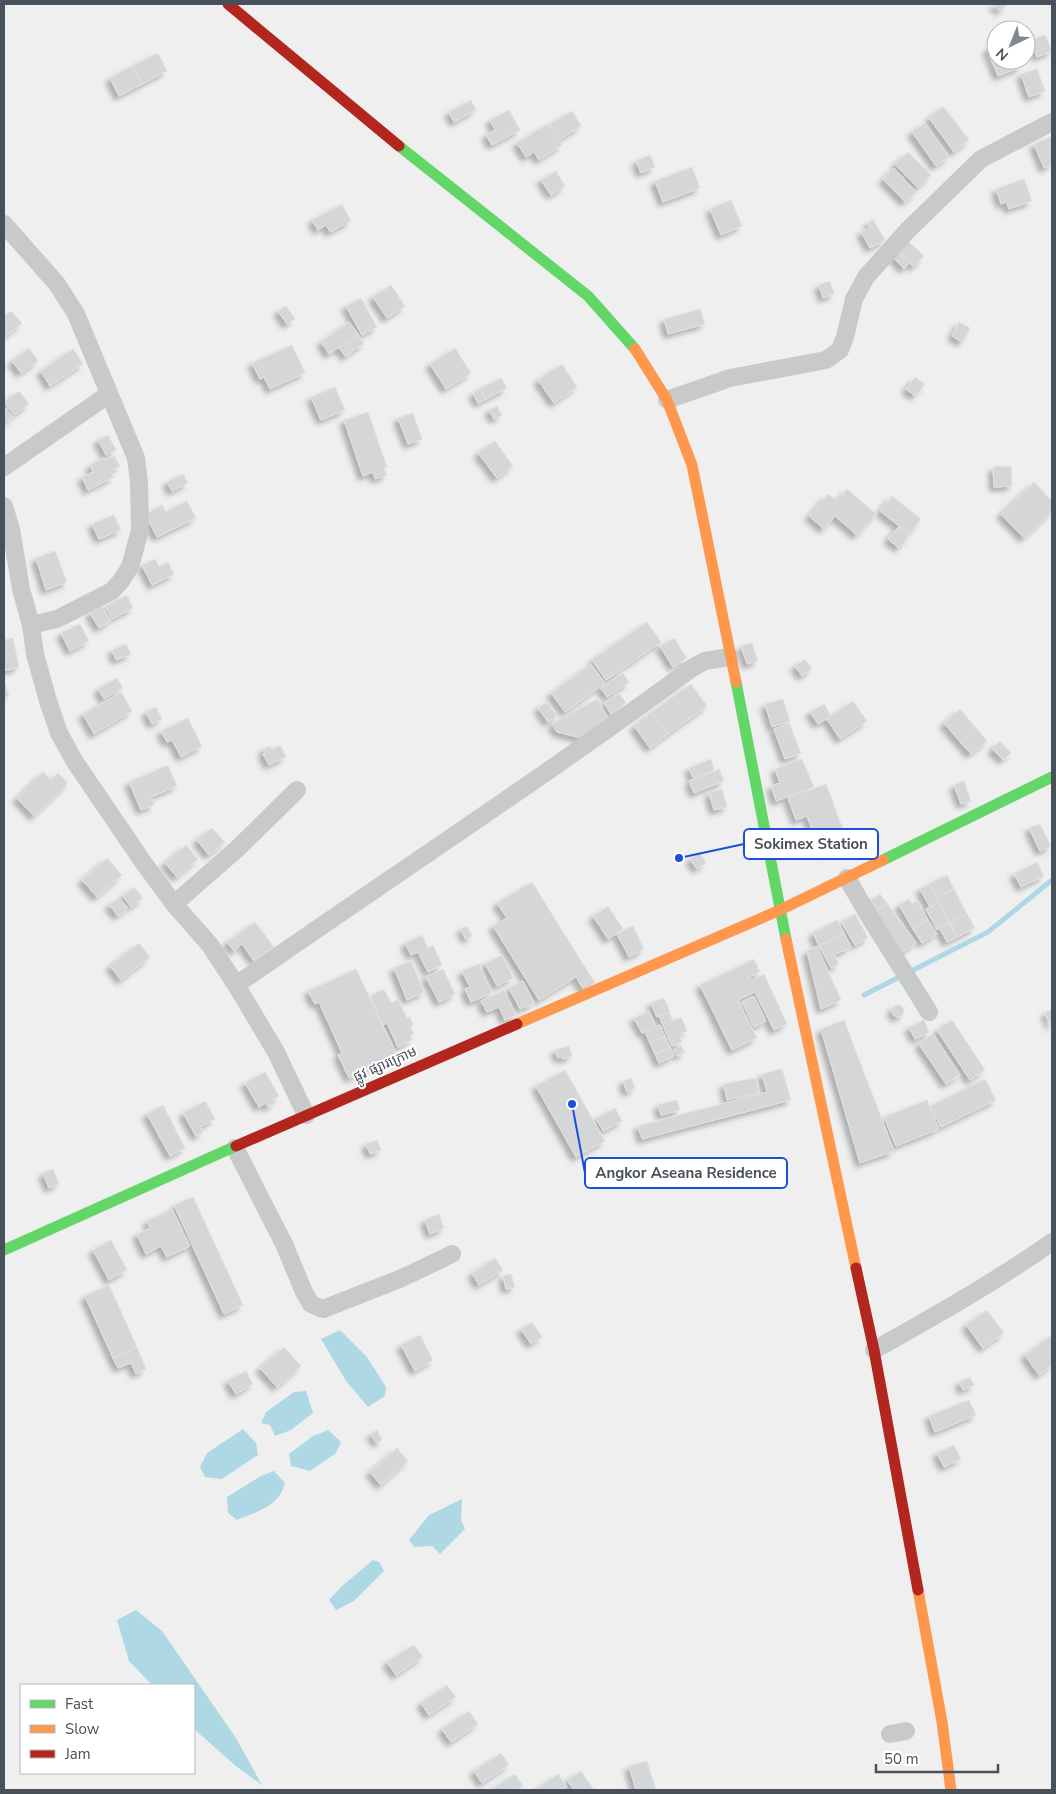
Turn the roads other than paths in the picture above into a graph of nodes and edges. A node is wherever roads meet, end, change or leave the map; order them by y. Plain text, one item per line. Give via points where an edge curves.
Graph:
1 (228, 4) edge
2 (1052, 122) edge
3 (4, 224) edge
4 (109, 394) junction
5 (667, 400) junction
6 (4, 467) edge
7 (4, 506) edge
8 (31, 624) junction
9 (730, 657) junction
10 (1051, 780) edge
11 (297, 790) dead end
12 (846, 878) junction
13 (174, 904) junction
14 (780, 910) junction
15 (236, 985) junction
16 (929, 1012) dead end
17 (306, 1116) junction
18 (235, 1148) junction
19 (1052, 1242) edge
20 (4, 1250) edge
21 (452, 1254) dead end
22 (874, 1350) junction
23 (951, 1790) edge

1 - 5 main road via 404,150 588,296 631,343
2 - 5 street via 981,159 908,230 866,277 854,298 840,350 826,360 730,378
3 - 4 street via 57,284 76,314
4 - 6 street
4 - 8 street via 136,458 139,482 140,530 130,567 112,591 57,619
5 - 9 main road via 692,465
7 - 8 street
8 - 13 street via 35,654 59,733 75,762
9 - 14 main road
9 - 15 street via 704,661 692,668 598,737
10 - 12 main road, ផ្លូវ ផ្សារក្រោម
11 - 13 street
12 - 14 main road, ផ្លូវ ផ្សារក្រោម
12 - 16 street
13 - 15 street via 210,945
14 - 17 main road, ផ្លូវ ផ្សារក្រោម
14 - 22 main road
15 - 17 street via 276,1052
17 - 18 main road, ផ្លូវ ផ្សារក្រោម
18 - 20 main road, ផ្លូវ ផ្សារក្រោម
18 - 21 street via 311,1304 323,1309
19 - 22 street via 991,1283
22 - 23 main road via 942,1722

